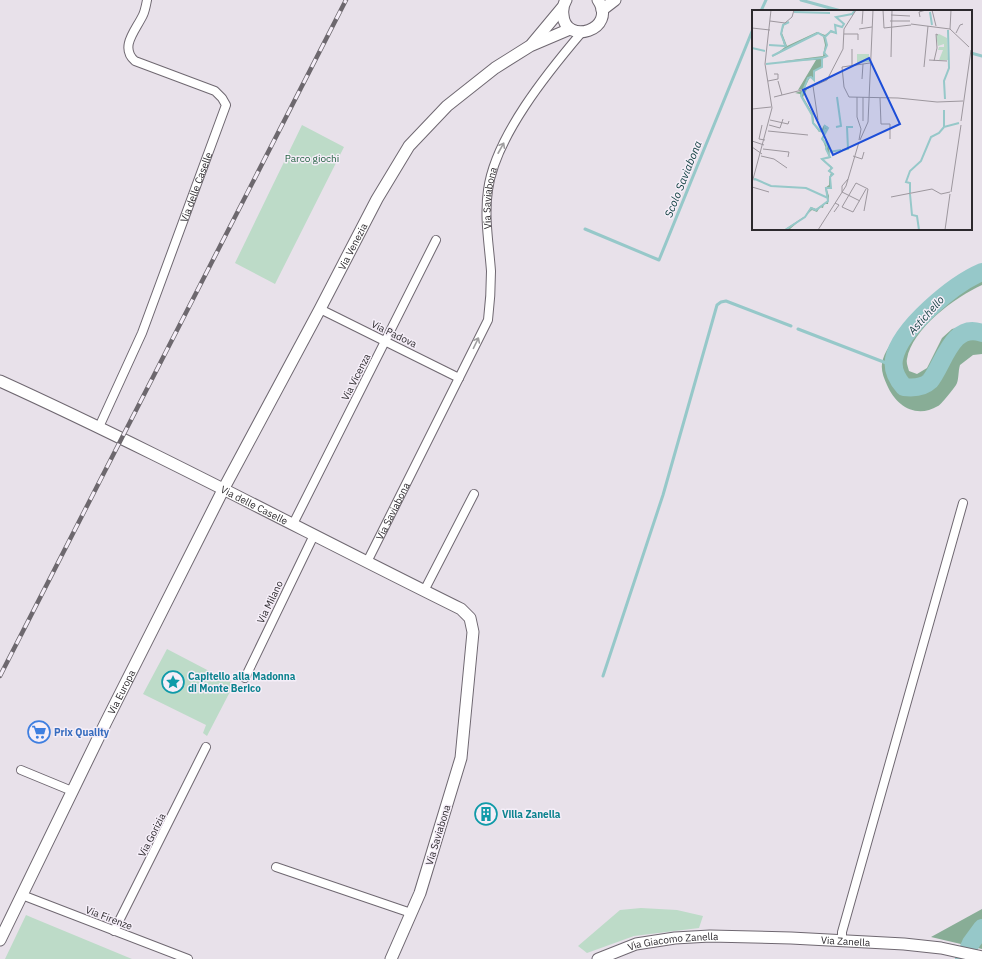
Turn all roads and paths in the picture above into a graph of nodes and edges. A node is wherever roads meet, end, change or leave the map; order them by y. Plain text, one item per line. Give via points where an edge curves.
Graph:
1 (147, 0) edge
2 (615, 0) edge
3 (564, 4) edge
4 (600, 5) edge
5 (570, 29) junction
6 (582, 32) junction
7 (530, 46) junction
8 (436, 240) dead end
9 (320, 310) junction
10 (385, 340) junction
11 (459, 378) junction
12 (0, 381) edge
13 (99, 428) junction
14 (224, 488) junction
15 (474, 494) dead end
16 (963, 503) dead end
17 (293, 524) junction
18 (314, 535) junction
19 (367, 562) junction
20 (424, 591) junction
21 (245, 678) dead end
22 (206, 747) dead end
23 (21, 770) dead end
24 (72, 791) junction
25 (276, 867) dead end
26 (22, 895) junction
27 (411, 913) junction
28 (114, 931) junction
29 (750, 936) joint
30 (0, 940) edge
31 (842, 940) junction
32 (982, 957) edge
33 (188, 959) edge
34 (391, 959) edge
35 (598, 959) edge

1 - 13 street, Via delle Caselle via 143,15 129,42 130,56 135,61 215,91 226,105 142,333
2 - 4 street
3 - 5 street via 563,20
3 - 7 street, Via Venezia
4 - 6 street, Via Saviabona via 598,24 588,32
5 - 6 street
5 - 7 street, Via Venezia
11 -> 6 street, Via Saviabona via 488,320 491,280 486,221 488,189 496,158 521,113
7 - 9 street, Via Venezia via 495,68 447,106 409,146 376,199
8 - 10 street, Via Vicenza
9 - 10 street, Via Padova
9 - 14 street, Via Venezia
10 - 11 street, Via Padova
10 - 17 street, Via Vicenza
11 - 19 street, Via Saviabona
12 - 13 street, Via delle Caselle
13 - 14 street, Via delle Caselle
14 - 17 street, Via delle Caselle
14 - 24 street, Via Europa
15 - 20 street
16 - 31 street via 846,916
17 - 18 street, Via delle Caselle
18 - 19 street, Via delle Caselle
18 - 21 street, Via Milano
19 - 20 street, Via Saviabona
20 - 27 street, Via Saviabona via 461,608 470,618 473,632 461,758 420,893
22 - 28 street, Via Gorizia
23 - 24 street
24 - 26 street, Via Europa
25 - 27 street
26 - 28 street, Via Firenze
26 - 30 street, Via Europa
27 - 34 street, Via Saviabona
28 - 33 street, Via Firenze
29 - 31 street, Via Zanella
29 - 35 street, Via Giacomo Zanella via 669,939 636,944
31 - 32 street, Via Zanella via 941,948

